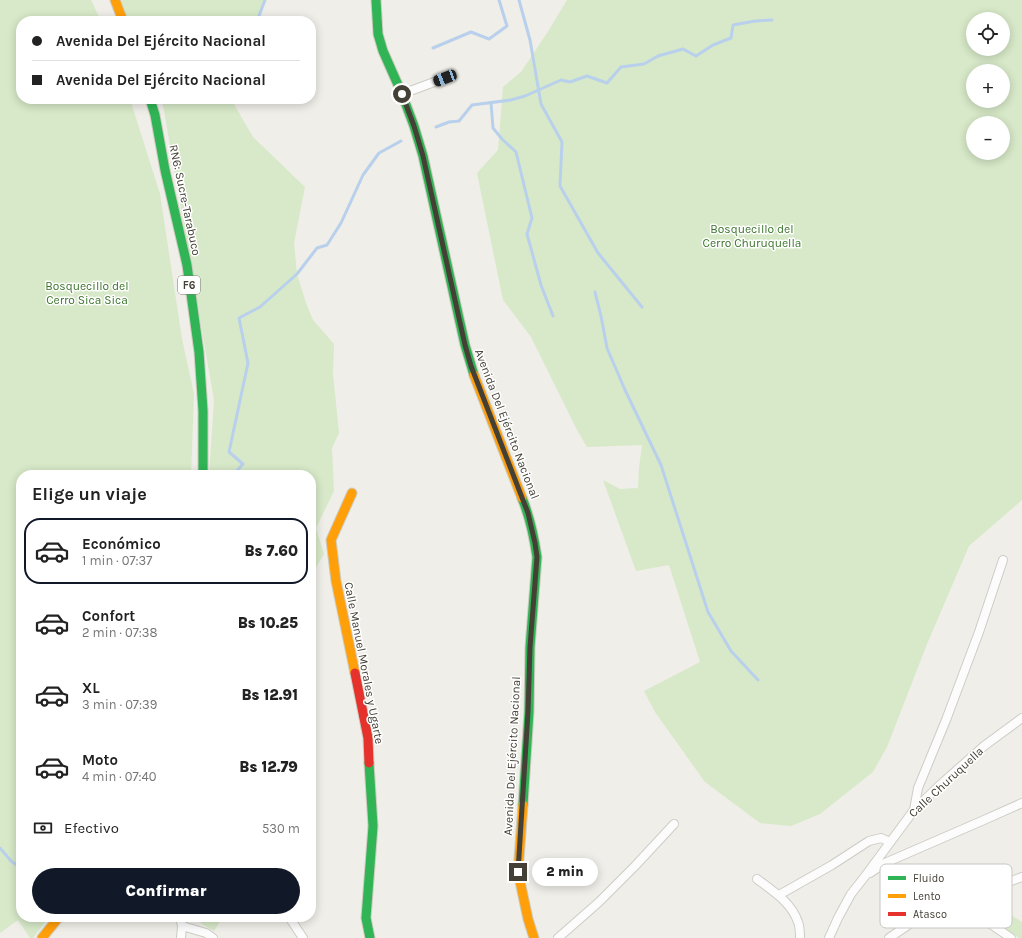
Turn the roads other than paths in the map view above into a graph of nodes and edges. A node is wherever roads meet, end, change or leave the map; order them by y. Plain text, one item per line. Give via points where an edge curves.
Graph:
1 (115, 0) edge
2 (376, 0) edge
3 (121, 16) edge
4 (445, 78) dead end
5 (402, 94) junction
6 (152, 104) edge
7 (203, 470) edge
8 (352, 493) dead end
9 (1003, 560) dead end
10 (1022, 718) edge
11 (1022, 803) edge
12 (914, 810) junction
13 (674, 824) dead end
14 (890, 842) junction
15 (883, 864) edge
16 (880, 866) edge
17 (866, 875) junction
18 (1022, 877) edge
19 (757, 880) dead end
20 (1012, 881) edge
21 (779, 895) junction
22 (55, 922) edge
23 (181, 922) edge
24 (292, 922) edge
25 (182, 926) junction
26 (903, 928) edge
27 (996, 928) edge
28 (44, 937) edge
29 (181, 938) edge
30 (213, 938) edge
31 (303, 938) edge
32 (370, 938) edge
33 (534, 938) edge
34 (558, 938) edge
35 (800, 938) edge
36 (829, 938) edge
37 (888, 938) edge
38 (1011, 938) edge

1 - 3 main road
2 - 5 main road, Avenida Del Ejército Nacional via 378,34
4 - 5 street
5 - 33 main road, Avenida Del Ejército Nacional via 423,156 471,366 528,513 535,543 537,557 518,872
6 - 7 main road, RN6: Sucre-Tarabuco / F6 via 187,265 199,352
8 - 32 main road, Calle Manuel Morales y Ugarte via 331,540 336,581 368,738 373,826 366,918
9 - 12 street via 979,632 918,788
10 - 12 street, Calle Churuquella via 984,746
11 - 15 street
12 - 14 street, Calle Churuquella
13 - 34 street via 599,902
14 - 17 street, Calle Churuquella
14 - 21 street via 881,838 869,841
16 - 17 street
17 - 36 street, Calle Churuquella via 851,894
18 - 20 street
19 - 21 street
21 - 35 street via 794,913 799,924
22 - 28 main road
23 - 25 street
24 - 31 street
25 - 29 street
25 - 30 street via 206,933
26 - 37 street
27 - 38 street

